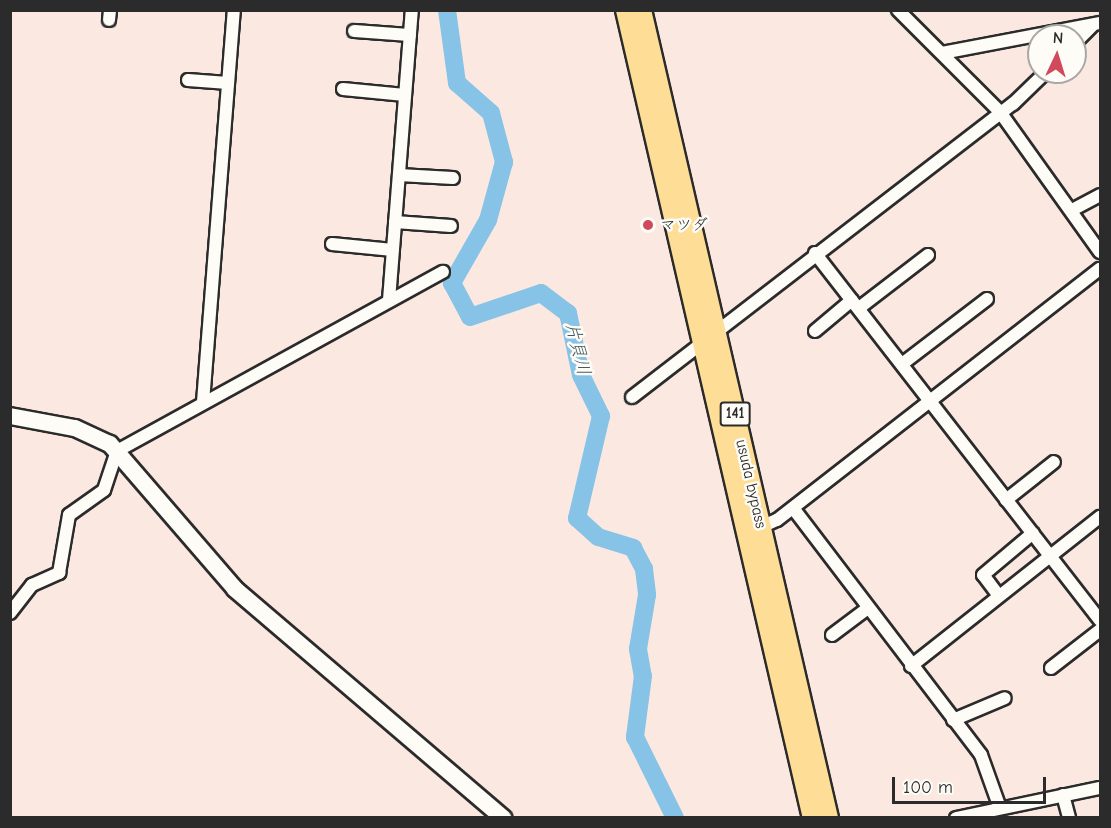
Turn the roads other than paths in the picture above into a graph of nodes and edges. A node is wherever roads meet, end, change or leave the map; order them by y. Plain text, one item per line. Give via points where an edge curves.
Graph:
1 (234, 10) edge
2 (412, 10) edge
3 (626, 10) edge
4 (641, 10) edge
5 (899, 11) edge
6 (1096, 25) edge
7 (354, 31) dead end
8 (410, 35) junction
9 (942, 53) junction
10 (188, 80) dead end
11 (228, 83) junction
12 (1032, 84) edge
13 (343, 89) dead end
14 (405, 95) junction
15 (1000, 112) junction
16 (399, 175) junction
17 (453, 178) dead end
18 (1101, 195) edge
19 (1072, 210) junction
20 (395, 222) junction
21 (451, 226) dead end
22 (332, 244) dead end
23 (393, 250) junction
24 (1101, 252) edge
25 (815, 253) junction
26 (928, 255) dead end
27 (1101, 269) edge
28 (443, 272) dead end
29 (987, 299) dead end
30 (388, 300) junction
31 (856, 304) junction
32 (815, 331) dead end
33 (710, 336) junction
34 (902, 364) junction
35 (632, 397) dead end
36 (931, 401) junction
37 (203, 402) junction
38 (10, 416) edge
39 (117, 451) junction
40 (1054, 462) dead end
41 (1006, 500) junction
42 (793, 508) junction
43 (1101, 517) edge
44 (761, 527) junction
45 (1033, 533) junction
46 (1050, 556) junction
47 (999, 596) junction
48 (868, 608) junction
49 (10, 613) edge
50 (1101, 621) edge
51 (1101, 630) edge
52 (832, 635) dead end
53 (911, 666) junction
54 (1051, 668) dead end
55 (1005, 698) dead end
56 (953, 720) junction
57 (1101, 788) edge
58 (1063, 795) junction
59 (1000, 808) junction
60 (503, 818) edge
61 (813, 818) edge
62 (828, 818) edge
63 (956, 818) edge
64 (1069, 818) edge

1 - 11 street
2 - 8 street
3 - 33 highway, usuda bypass / 141
4 - 33 highway, usuda bypass / 141
5 - 9 street
6 - 9 street
7 - 8 street
8 - 14 street
9 - 15 street
10 - 11 street
11 - 37 street
12 - 15 street
13 - 14 street
14 - 16 street
15 - 19 street
15 - 25 street
16 - 17 street
16 - 20 street
18 - 19 street
19 - 24 street
20 - 21 street
20 - 23 street
22 - 23 street
23 - 30 street
25 - 31 street
25 - 33 street
26 - 31 street
27 - 36 street
28 - 30 street
29 - 34 street
30 - 37 street
31 - 32 street
31 - 34 street
33 - 35 street
33 - 44 highway, usuda bypass / 141
33 - 61 highway, usuda bypass / 141
34 - 36 street
36 - 41 street
36 - 42 street
37 - 39 street
38 - 39 main road via 91,433
39 - 49 street via 104,490 69,515 59,573 32,585
39 - 60 main road via 235,589
40 - 41 street
41 - 45 street
42 - 44 street
42 - 48 street
43 - 46 street
44 - 62 highway, usuda bypass / 141
45 - 46 street
45 - 47 street via 983,575
46 - 47 street
46 - 50 street
47 - 53 street
48 - 52 street
48 - 53 street
51 - 54 street
53 - 56 street
55 - 56 street
56 - 59 street via 988,766
57 - 58 street
58 - 59 street
58 - 64 street
59 - 63 street

